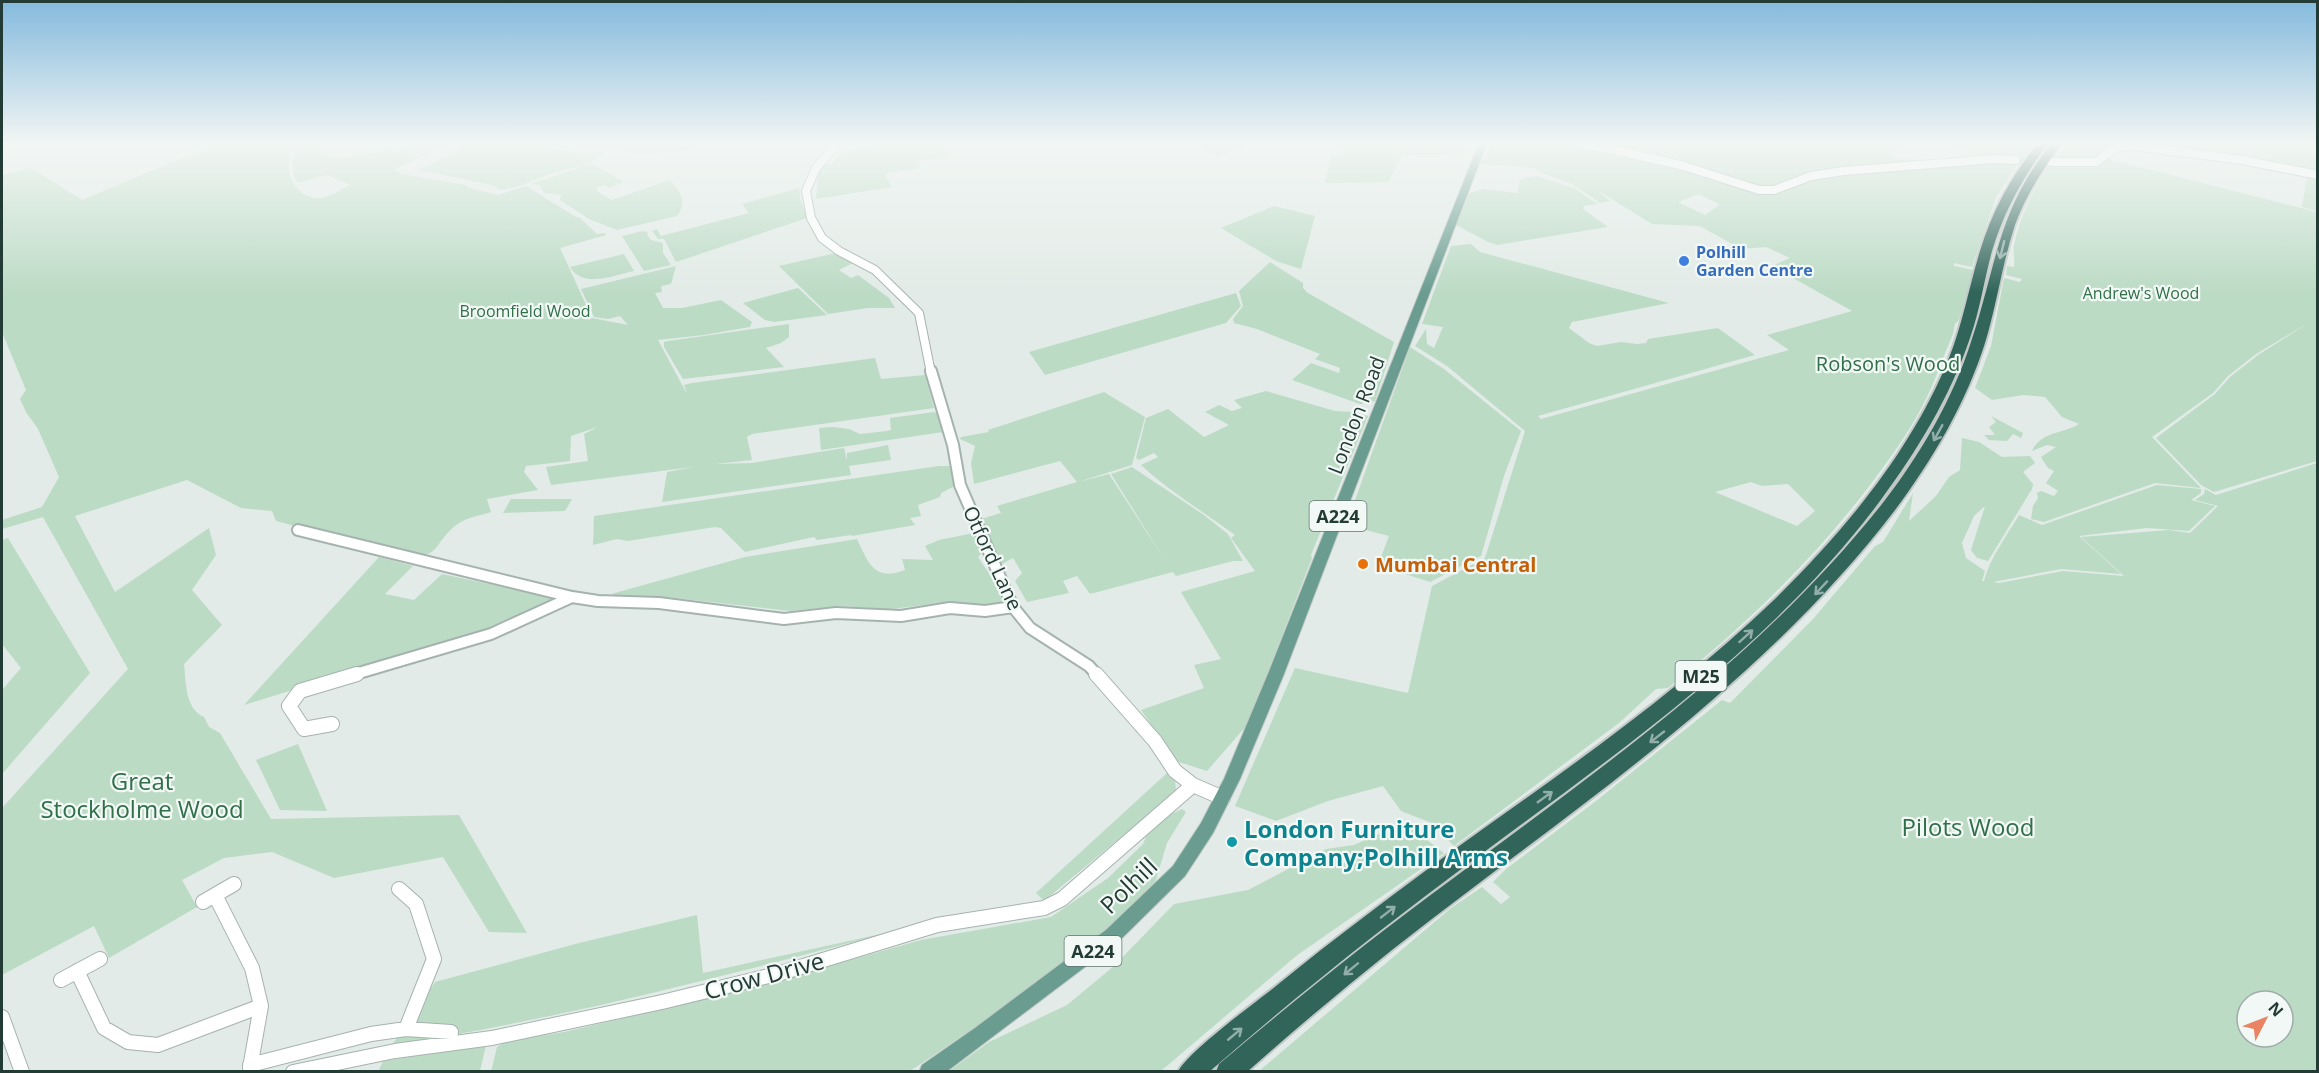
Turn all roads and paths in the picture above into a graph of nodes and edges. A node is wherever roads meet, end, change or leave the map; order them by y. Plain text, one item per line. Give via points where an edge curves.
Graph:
1 (807, 193) edge
2 (1462, 193) edge
3 (2010, 193) edge
4 (2024, 193) edge
5 (298, 530) dead end
6 (572, 597) junction
7 (1013, 607) junction
8 (332, 724) dead end
9 (1193, 785) junction
10 (1223, 798) junction
11 (234, 884) dead end
12 (399, 889) dead end
13 (100, 959) dead end
14 (77, 971) junction
15 (61, 980) dead end
16 (261, 1006) junction
17 (2, 1017) edge
18 (406, 1029) junction
19 (449, 1044) junction
20 (250, 1068) edge
21 (22, 1071) edge
22 (293, 1071) edge
23 (929, 1071) edge
24 (1191, 1071) edge
25 (1228, 1071) edge

1 - 7 street, Otford Lane via 811,218 822,238 874,270 919,313 966,502
2 - 10 main road, London Road / A224 via 1319,567
24 -> 3 highway, M25 via 1377,920 1663,708 1751,632 1827,555 1908,451 1935,402 1966,329 1997,219
4 -> 25 highway, M25 via 2001,251 1978,345 1944,422 1902,489 1840,567 1771,638 1702,700 1420,914
5 - 6 street
6 - 7 street via 659,603 784,619 836,613 901,616 950,608 985,611
6 - 8 street via 491,634 300,691 289,706 304,729
7 - 9 street, Otford Lane via 1030,628 1089,666 1152,736 1175,771
9 - 10 street, Otford Lane
9 - 19 street, Crow Drive via 1062,898 1044,908 937,925 782,973 663,1002
10 - 23 main road, Polhill / A224 via 1188,858 1144,908 982,1035
11 - 16 street via 209,899 252,968
12 - 18 street via 416,904 434,959
13 - 14 street
14 - 15 street
14 - 16 street via 104,1028 128,1042 158,1045
16 - 20 street
17 - 21 street
18 - 19 street via 451,1032
18 - 20 street via 371,1034
19 - 22 street, Crow Drive

